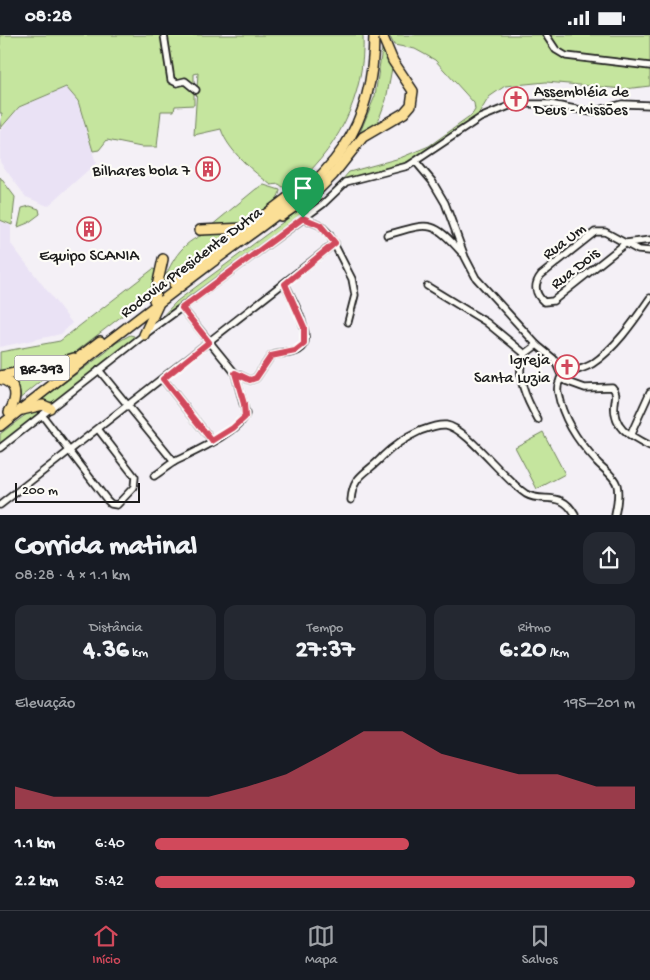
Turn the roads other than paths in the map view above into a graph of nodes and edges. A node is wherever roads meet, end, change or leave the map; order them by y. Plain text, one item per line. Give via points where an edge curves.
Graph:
1 (164, 35) edge
2 (369, 35) edge
3 (374, 35) edge
4 (382, 35) edge
5 (546, 35) edge
6 (650, 66) edge
7 (196, 89) dead end
8 (650, 105) edge
9 (416, 162) junction
10 (303, 218) junction
11 (247, 228) junction
12 (200, 230) dead end
13 (387, 235) dead end
14 (650, 239) edge
15 (335, 243) junction
16 (626, 243) junction
17 (650, 251) edge
18 (220, 256) junction
19 (465, 257) junction
20 (163, 259) dead end
21 (285, 284) junction
22 (427, 286) dead end
23 (538, 295) joint
24 (650, 298) edge
25 (156, 301) junction
26 (182, 308) junction
27 (348, 322) dead end
28 (144, 335) junction
29 (209, 342) junction
30 (537, 345) junction
31 (83, 354) junction
32 (525, 354) junction
33 (100, 370) junction
34 (235, 373) junction
35 (0, 377) edge
36 (564, 377) junction
37 (163, 379) junction
38 (650, 392) edge
39 (128, 404) junction
40 (50, 408) junction
41 (14, 411) junction
42 (42, 415) junction
43 (0, 419) edge
44 (538, 419) dead end
45 (0, 426) edge
46 (98, 429) junction
47 (630, 436) junction
48 (212, 441) junction
49 (650, 447) edge
50 (0, 448) edge
51 (70, 450) junction
52 (174, 462) junction
53 (154, 476) dead end
54 (351, 500) dead end
55 (0, 505) edge
56 (575, 515) edge
57 (615, 515) edge

1 - 7 street via 170,79 177,83 185,81
2 - 11 highway, Rodovia Presidente Dutra via 361,95 350,125 336,148 309,180
3 - 18 highway, Rodovia Presidente Dutra via 367,94 345,146 311,185
4 - 18 highway via 393,61 413,91 409,109 363,137 317,191
5 - 6 street via 556,50 566,56
8 - 9 street via 622,104 592,112 549,104 514,104 480,118
9 - 10 street via 346,182
9 - 19 street via 445,203
10 - 15 street via 320,225
10 - 26 street
11 - 12 highway
11 - 25 highway, Rodovia Presidente Dutra
13 - 19 street via 421,226 432,227 446,235
14 - 16 street
15 - 21 street
15 - 27 street via 354,285 355,295
16 - 17 street, Rua Um via 640,251
16 - 23 street, Rua Dois via 553,301 546,303
16 - 23 street, Rua Um via 605,232 592,233 541,275 535,285
18 - 25 highway, Rodovia Presidente Dutra
19 - 30 street via 476,278
20 - 25 highway
21 - 29 street
21 - 34 street via 304,327 302,347 271,356 256,378 250,380
22 - 32 street via 486,322
24 - 36 street via 602,355 589,366
25 - 28 highway
25 - 31 highway, Rodovia Presidente Dutra
25 - 41 highway, Rodovia Presidente Dutra
26 - 28 street
26 - 29 street
28 - 33 street
29 - 34 street
29 - 37 street
30 - 32 street
30 - 36 street via 554,359
31 - 35 highway, BR-393
31 - 41 highway, Rodovia Presidente Dutra
32 - 44 street via 521,365 523,386
33 - 39 street
33 - 40 street
34 - 48 street via 245,417
35 - 41 highway, BR-393 via 15,391
36 - 47 street via 585,388 612,387 616,392 616,422
36 - 57 street via 558,393 568,424 615,481
37 - 39 street
37 - 48 street
38 - 47 street
39 - 46 street
39 - 52 street
40 - 41 highway via 43,405
40 - 42 street
41 - 43 highway, Rodovia Presidente Dutra
41 - 45 highway, Rodovia Presidente Dutra
42 - 50 street
42 - 51 street
46 - 51 street
46 - 51 street via 135,480 134,487 117,505 111,504
47 - 49 street
48 - 52 street
51 - 55 street
52 - 53 street
54 - 56 street via 356,480 394,445 427,428 444,425 459,431 526,494 556,498

